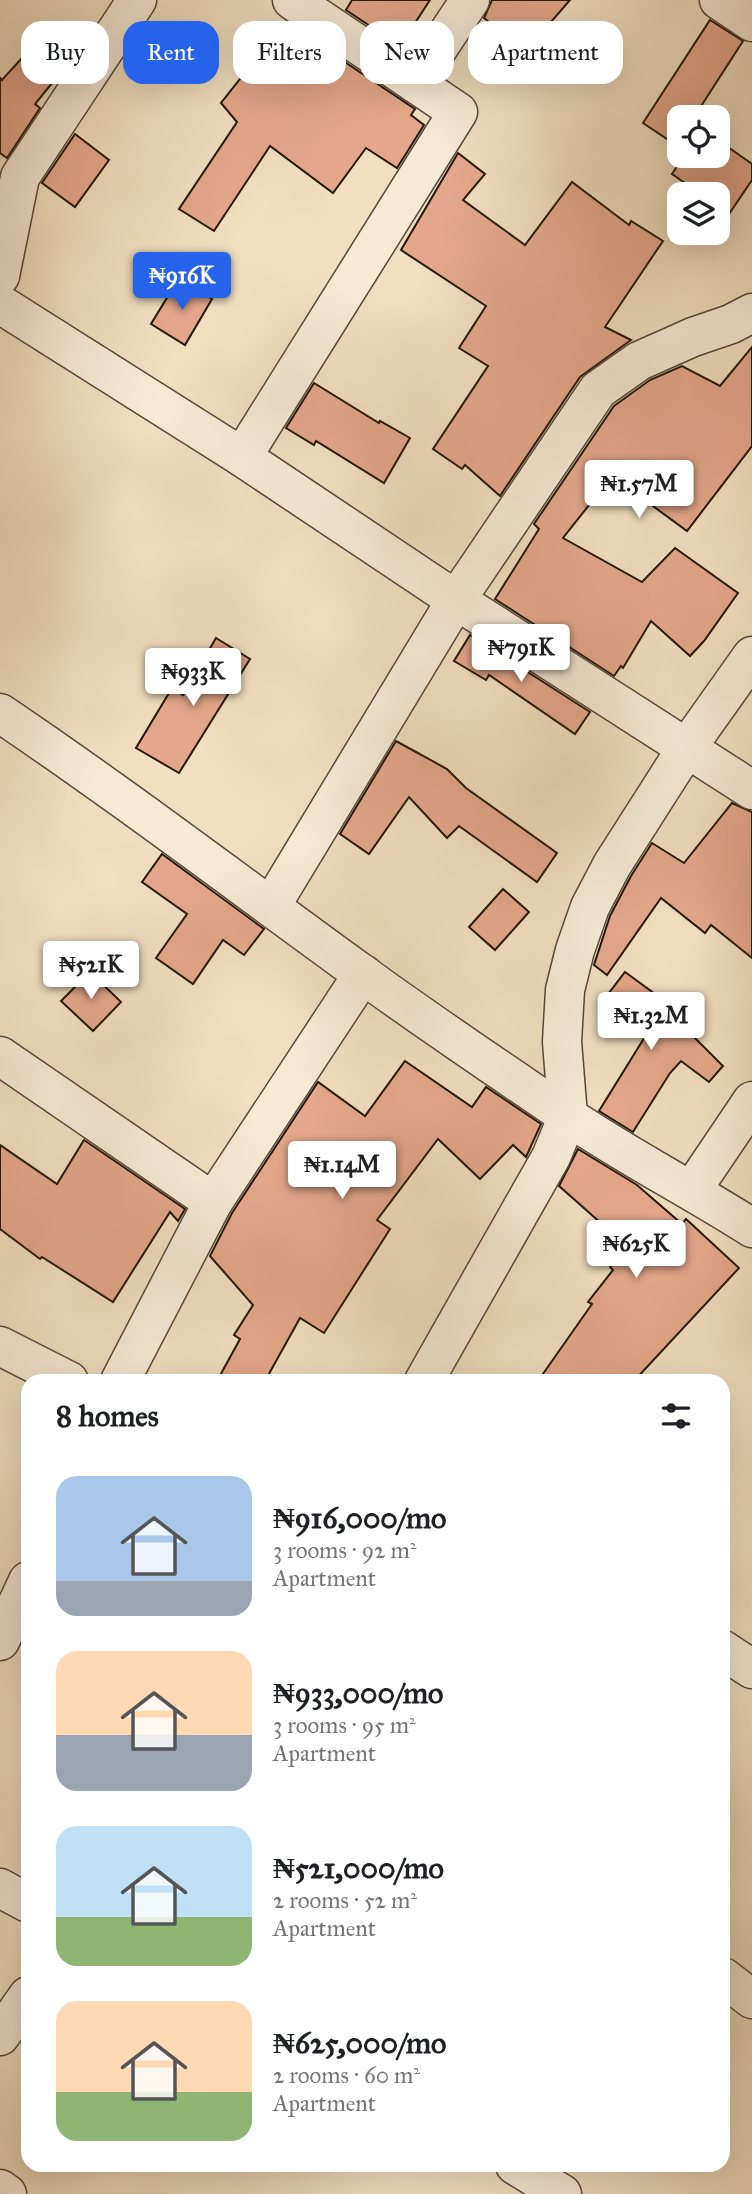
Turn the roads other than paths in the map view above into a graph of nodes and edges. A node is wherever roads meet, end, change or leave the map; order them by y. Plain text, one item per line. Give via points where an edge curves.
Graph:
1 (137, 0) edge
2 (292, 0) edge
3 (470, 0) edge
4 (719, 0) edge
5 (752, 22) edge
6 (454, 24) edge
7 (360, 46) edge
8 (416, 84) edge
9 (0, 276) edge
10 (0, 304) edge
11 (752, 313) edge
12 (242, 457) junction
13 (456, 600) junction
14 (752, 656) edge
15 (0, 713) edge
16 (686, 749) junction
17 (752, 790) edge
18 (271, 906) junction
19 (363, 974) junction
20 (0, 1056) edge
21 (752, 1101) edge
22 (568, 1116) junction
23 (692, 1190) junction
24 (212, 1202) junction
25 (752, 1227) edge
26 (0, 1346) edge
27 (55, 1374) edge
28 (124, 1374) edge
29 (428, 1374) edge
30 (21, 1597) edge
31 (10, 1623) edge
32 (0, 1888) edge
33 (21, 1899) edge
34 (730, 1982) edge
35 (752, 1999) edge
36 (21, 2006) edge
37 (0, 2036) edge
38 (528, 2172) edge
39 (0, 2189) edge
40 (7, 2194) edge
41 (562, 2194) edge

1 - 9 street via 20,177
2 - 7 street
3 - 6 street
4 - 5 street
8 - 12 street via 458,112
10 - 12 street
11 - 13 street via 639,361 598,390
12 - 13 street
13 - 16 street
13 - 18 street
14 - 16 street
15 - 18 street
16 - 17 street
16 - 22 street via 612,865 575,950 565,990 562,1042
18 - 19 street
19 - 22 street
19 - 24 street
20 - 24 street
21 - 23 street
22 - 23 street
22 - 29 street via 551,1157
23 - 25 street
24 - 28 street
26 - 27 street
30 - 31 street
32 - 33 street
34 - 35 street
36 - 37 street
38 - 41 street
39 - 40 street

